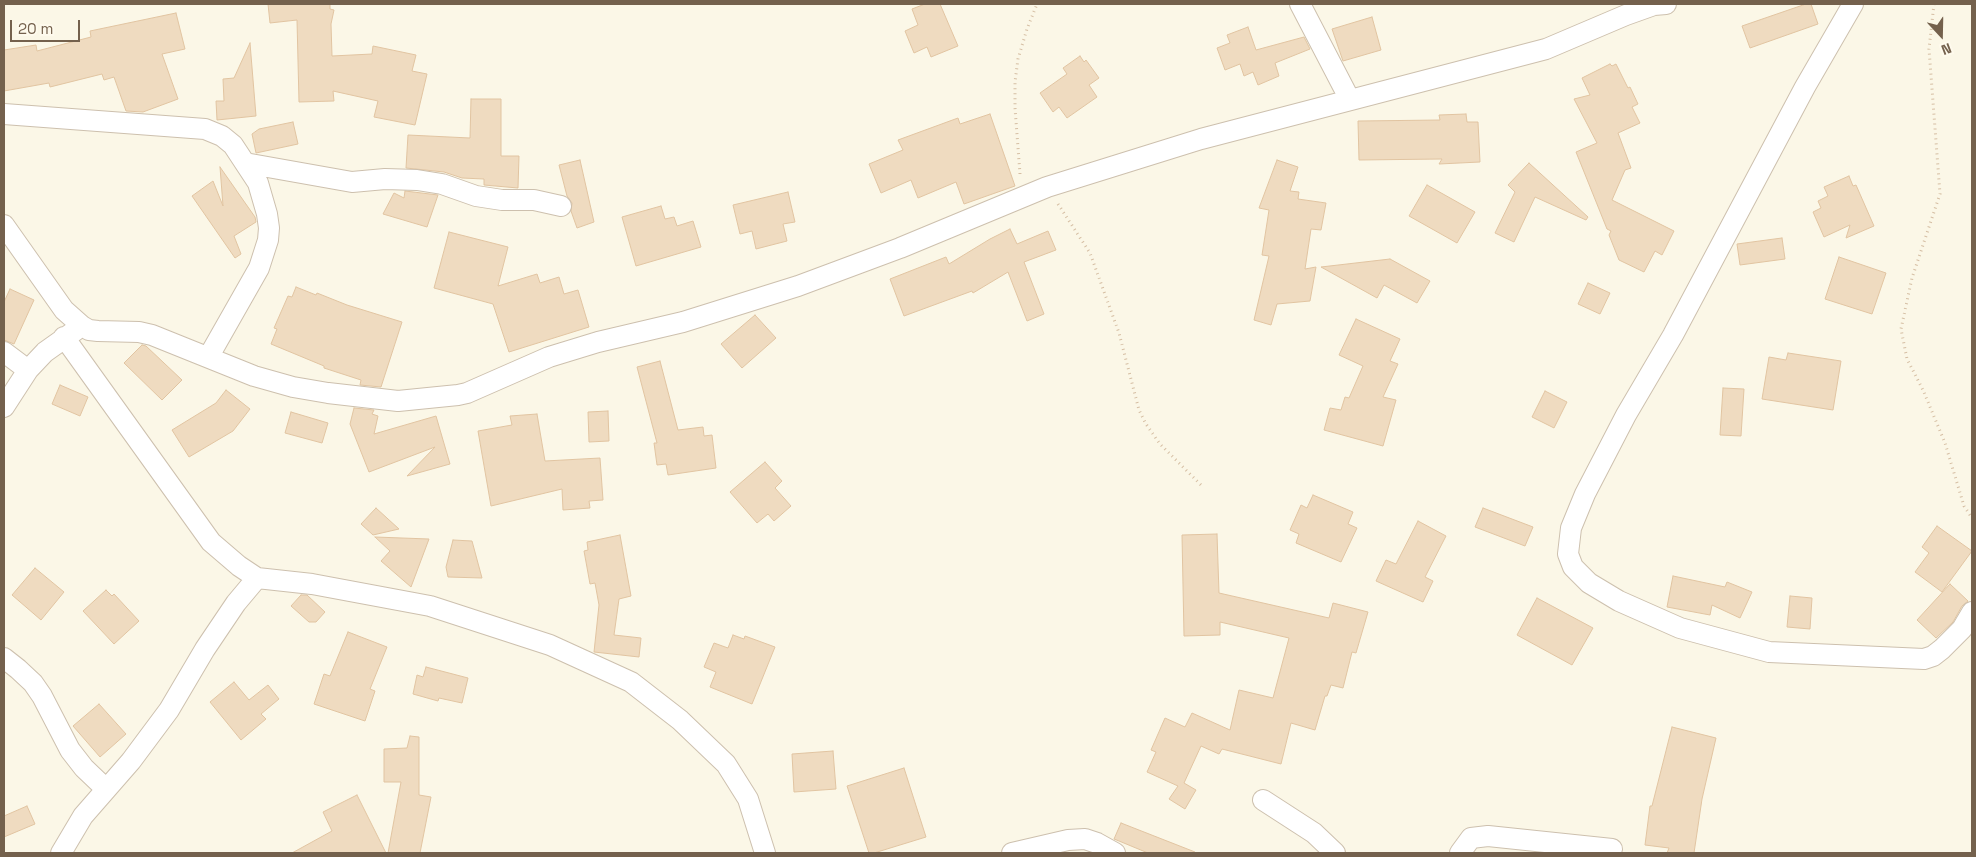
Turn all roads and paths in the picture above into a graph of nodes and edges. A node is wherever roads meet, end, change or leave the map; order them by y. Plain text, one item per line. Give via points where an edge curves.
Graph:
1 (1038, 4) edge
2 (1300, 4) edge
3 (1657, 4) edge
4 (1853, 4) edge
5 (1934, 4) edge
6 (1350, 100) junction
7 (4, 114) edge
8 (245, 162) junction
9 (1047, 187) junction
10 (1022, 198) junction
11 (561, 206) dead end
12 (4, 225) edge
13 (82, 326) junction
14 (64, 337) junction
15 (4, 352) edge
16 (210, 356) junction
17 (28, 370) junction
18 (4, 407) edge
19 (1203, 487) dead end
20 (1972, 518) edge
21 (257, 578) junction
22 (1972, 612) edge
23 (4, 658) edge
24 (106, 789) junction
25 (1263, 800) dead end
26 (1612, 849) dead end
27 (61, 853) edge
28 (764, 853) edge
29 (1012, 853) edge
30 (1115, 853) edge
31 (1334, 853) edge
32 (1460, 853) edge

1 - 10 path via 1018,59 1015,82
2 - 6 street
3 - 6 street via 1546,48
4 - 22 street via 1585,494 1571,528 1568,554 1573,566 1589,583 1619,601 1680,628 1769,652 1924,659 1942,649 1962,629
5 - 20 path via 1929,49 1940,194 1912,278 1902,329 1908,359 1945,443 1964,506
6 - 9 street via 1200,139
7 - 8 street via 205,129 233,145
8 - 11 street via 352,182 417,180 442,184 476,196 534,200
8 - 16 street via 258,183 267,214 268,240 260,268
9 - 10 street
9 - 19 path via 1090,253 1146,424 1160,444
10 - 16 street via 798,286 683,322 549,357 458,395 398,401 328,393 254,376
12 - 13 street via 64,310
13 - 14 street
13 - 16 street via 98,331 152,335
14 - 17 street
14 - 21 street via 211,542
15 - 17 street
17 - 18 street
21 - 24 street via 204,649 169,710
21 - 28 street via 312,584 430,606 550,645 631,682 680,720 726,764 748,799
23 - 24 street via 33,683 70,750
24 - 27 street via 83,816
25 - 31 street via 1314,833
26 - 32 street via 1488,836 1471,838
29 - 30 street via 1085,839

